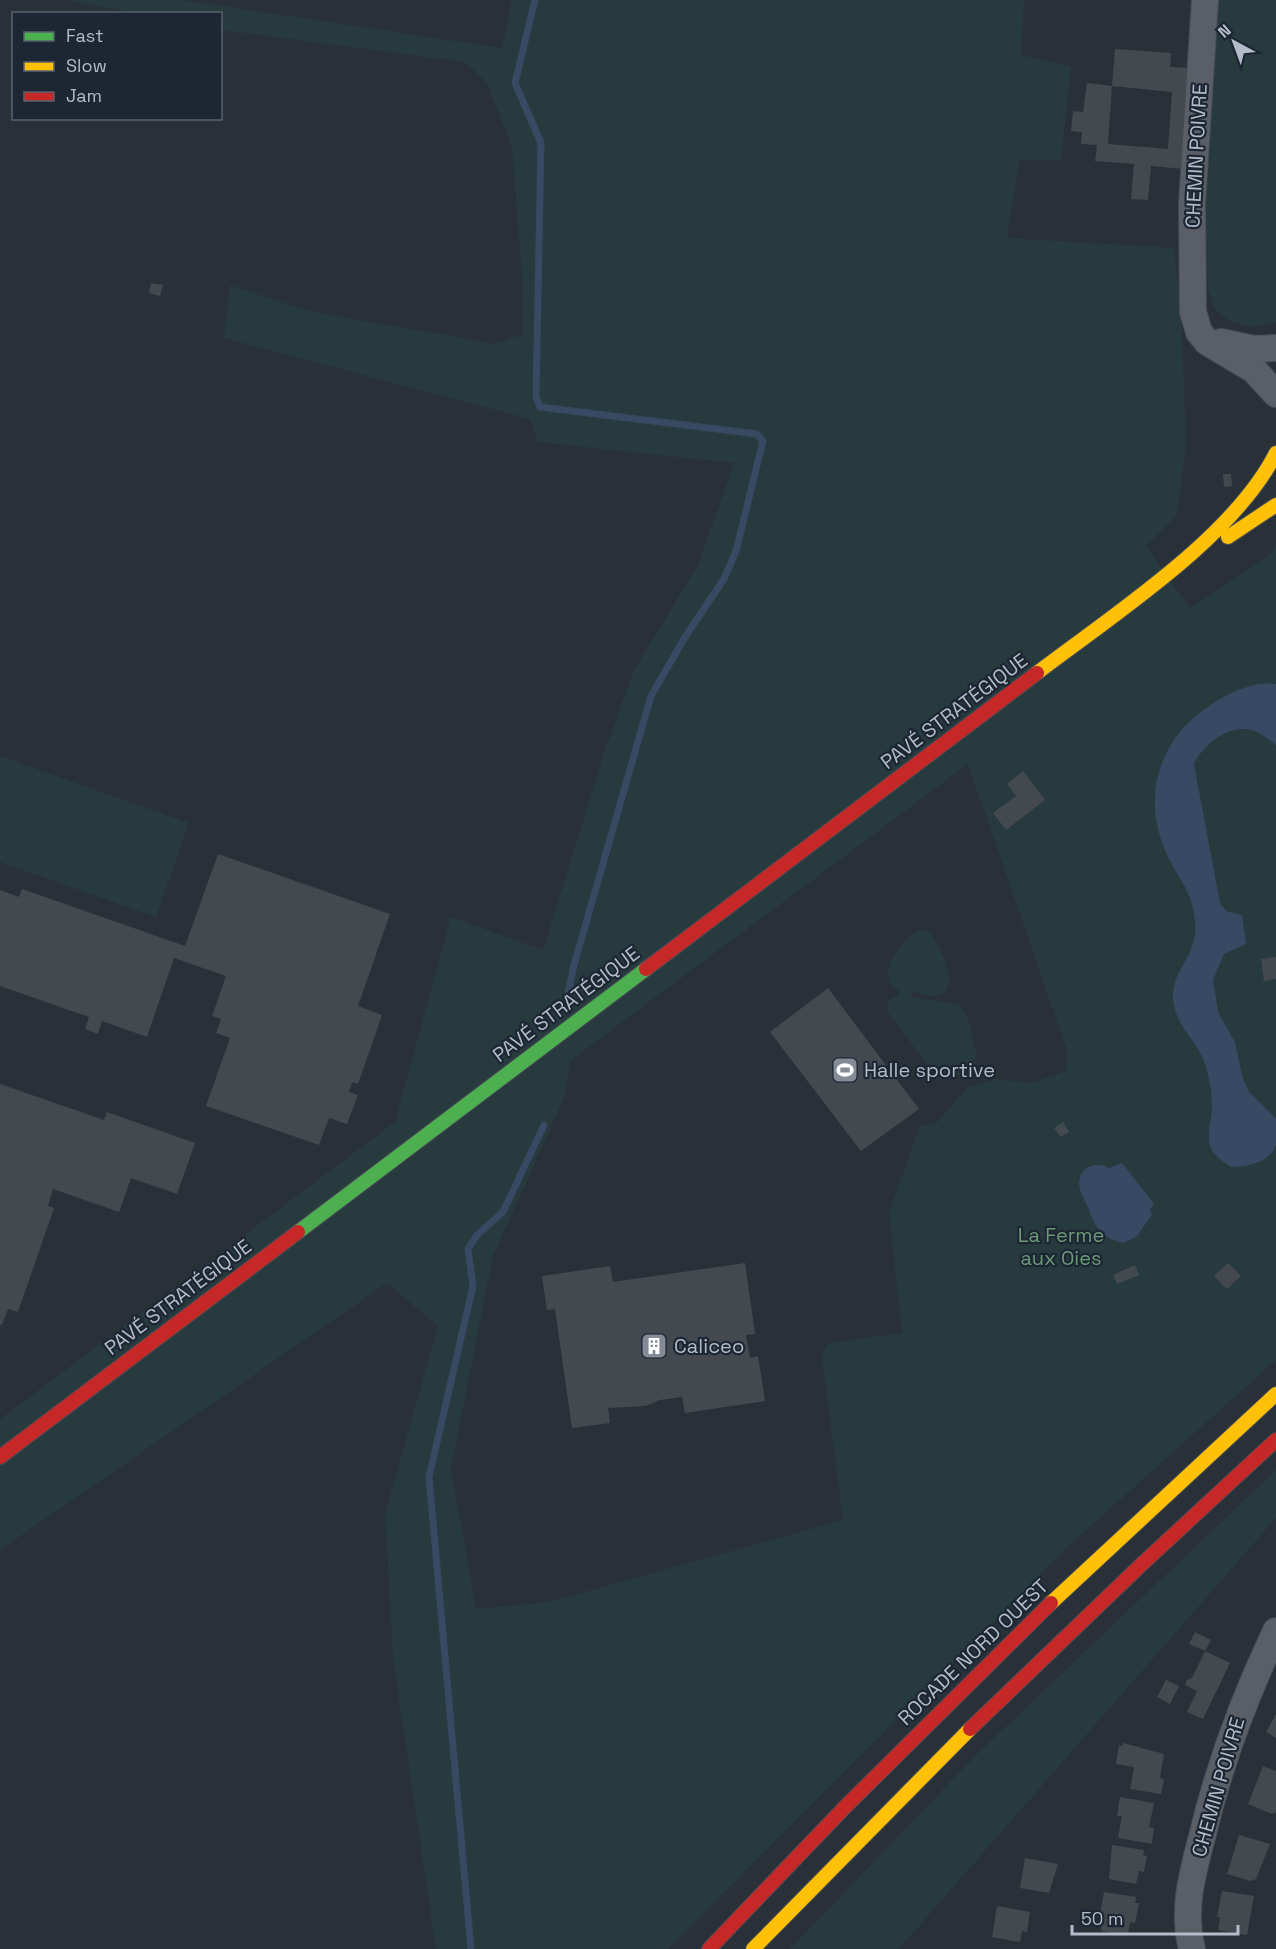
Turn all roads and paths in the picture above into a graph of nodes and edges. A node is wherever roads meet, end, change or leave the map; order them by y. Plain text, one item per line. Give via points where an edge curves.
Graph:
1 (1205, 0) edge
2 (1193, 312) junction
3 (1276, 348) edge
4 (1276, 394) edge
5 (1276, 453) edge
6 (1276, 505) edge
7 (1156, 583) junction
8 (1276, 1394) edge
9 (1276, 1440) edge
10 (0, 1457) edge
11 (1276, 1631) edge
12 (709, 1949) edge
13 (753, 1949) edge
14 (1192, 1949) edge

1 - 2 street, CHEMIN POIVRE via 1192,204
2 - 3 street via 1204,331 1224,343 1254,349
2 - 4 street, CHEMIN POIVRE via 1199,332 1207,342 1254,370
5 - 7 main road, PAVÉ STRATÉGIQUE via 1249,495
6 - 7 main road, PAVÉ STRATÉGIQUE
7 - 10 main road, PAVÉ STRATÉGIQUE
8 - 12 main road, ROCADE NORD OUEST via 971,1681
9 - 13 main road via 1157,1548 986,1714
11 - 14 street, CHEMIN POIVRE via 1233,1728 1207,1814 1188,1900 1187,1927

